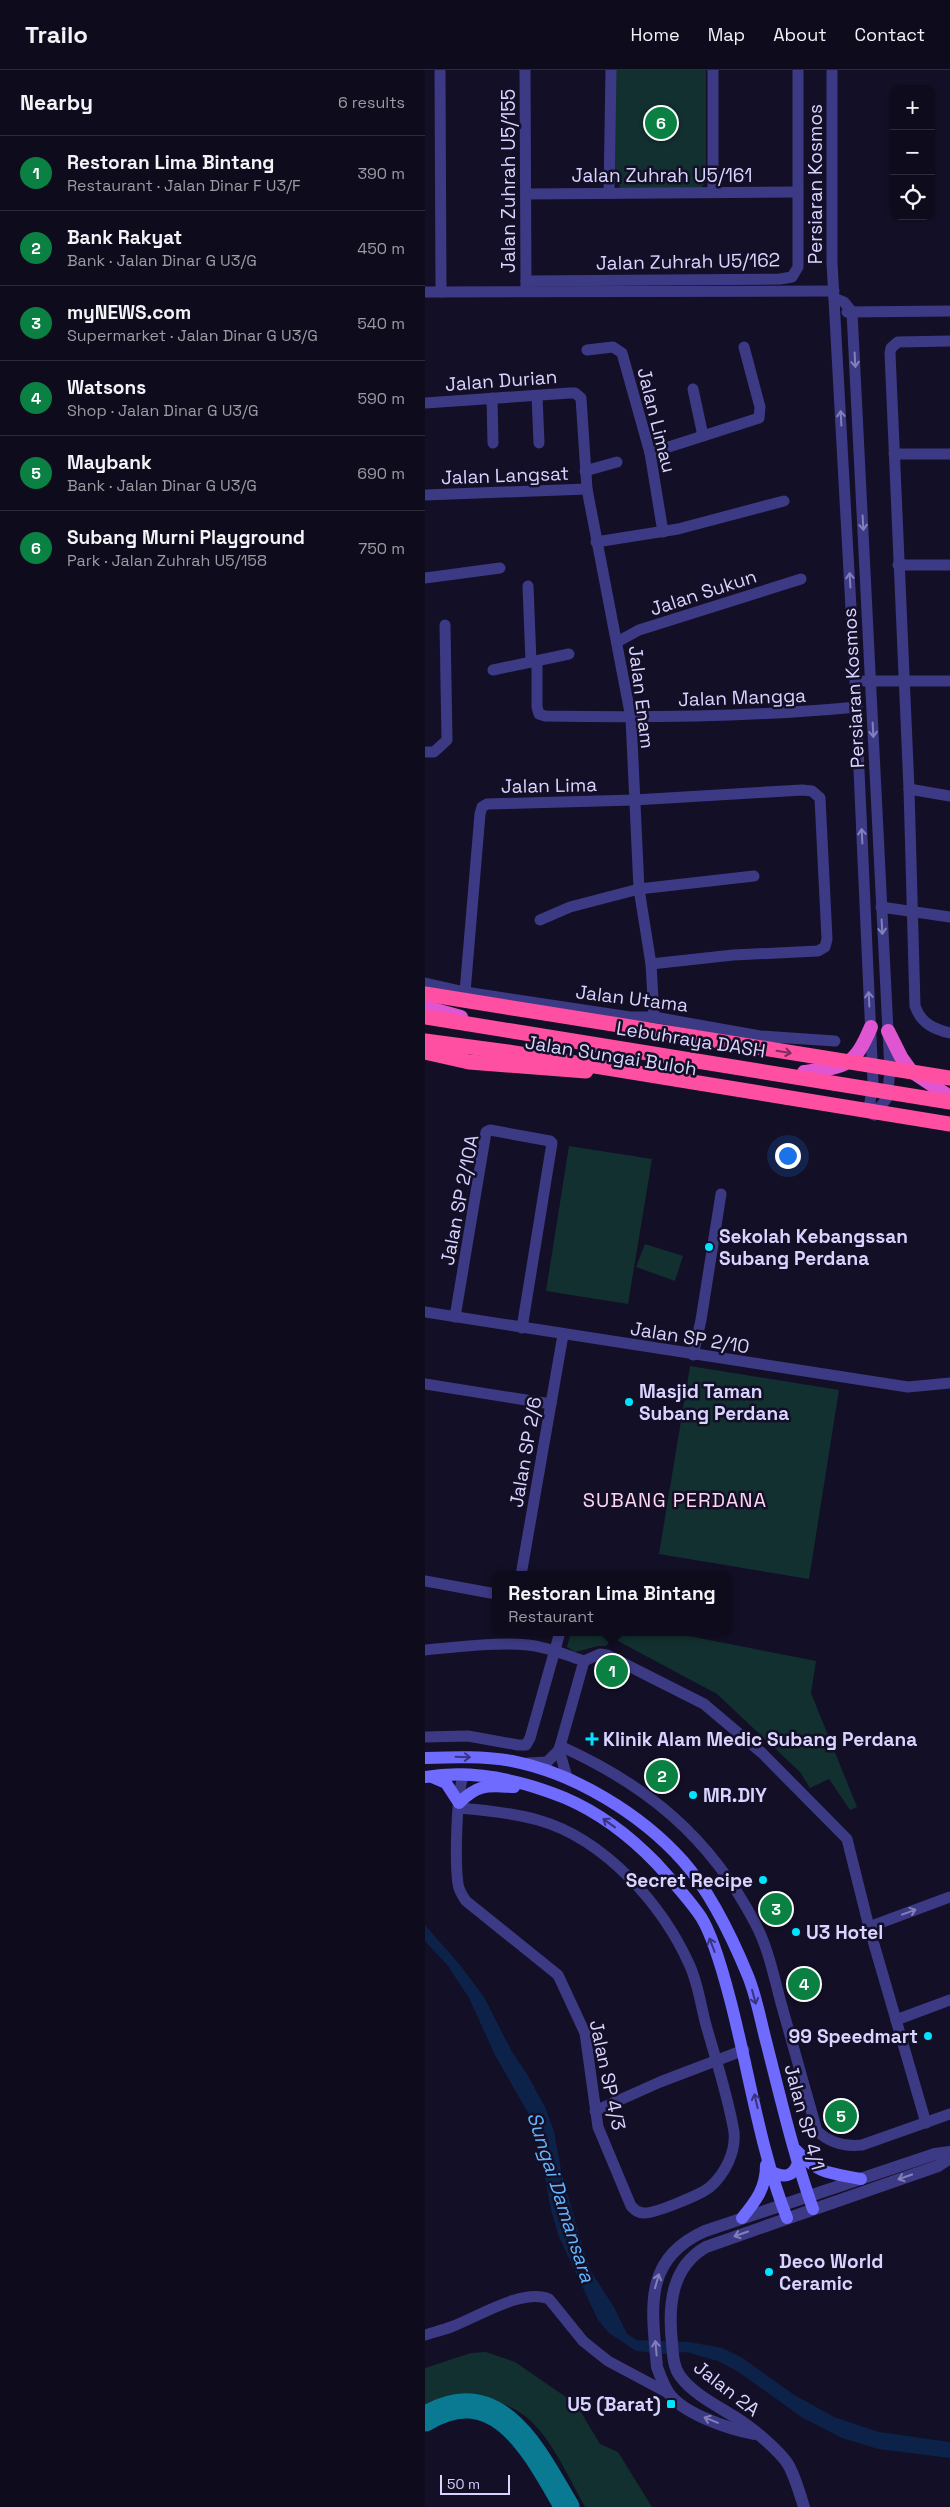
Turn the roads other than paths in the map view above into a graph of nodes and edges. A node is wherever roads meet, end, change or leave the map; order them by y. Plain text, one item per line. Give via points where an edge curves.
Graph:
1 (440, 70) edge
2 (525, 70) edge
3 (611, 70) edge
4 (713, 70) edge
5 (798, 70) edge
6 (832, 70) edge
7 (713, 192) junction
8 (798, 192) junction
9 (609, 193) junction
10 (526, 194) junction
11 (526, 286) junction
12 (425, 292) edge
13 (441, 292) junction
14 (834, 295) junction
15 (950, 311) edge
16 (835, 312) junction
17 (852, 312) junction
18 (950, 341) edge
19 (744, 347) dead end
20 (587, 350) dead end
21 (693, 389) dead end
22 (579, 395) joint
23 (537, 396) junction
24 (492, 398) junction
25 (425, 403) edge
26 (703, 436) junction
27 (493, 443) dead end
28 (539, 443) dead end
29 (650, 453) junction
30 (893, 454) junction
31 (950, 454) edge
32 (617, 462) dead end
33 (585, 471) junction
34 (587, 488) junction
35 (425, 495) edge
36 (784, 500) dead end
37 (663, 532) junction
38 (596, 542) junction
39 (898, 565) junction
40 (950, 565) edge
41 (500, 568) dead end
42 (425, 578) edge
43 (801, 579) dead end
44 (528, 586) dead end
45 (445, 625) dead end
46 (617, 642) junction
47 (569, 654) dead end
48 (534, 662) junction
49 (493, 670) dead end
50 (855, 681) junction
51 (870, 681) junction
52 (903, 681) junction
53 (950, 681) edge
54 (857, 707) junction
55 (631, 718) junction
56 (425, 752) edge
57 (909, 789) junction
58 (950, 796) edge
59 (634, 800) junction
60 (754, 876) dead end
61 (639, 889) junction
62 (881, 907) junction
63 (912, 910) junction
64 (950, 917) edge
65 (540, 920) dead end
66 (651, 964) junction
67 (425, 983) edge
68 (465, 992) junction
69 (425, 994) edge
70 (425, 1007) edge
71 (425, 1017) edge
72 (654, 1017) junction
73 (871, 1027) junction
74 (888, 1031) junction
75 (950, 1033) edge
76 (425, 1041) edge
77 (835, 1041) dead end
78 (425, 1052) edge
79 (598, 1072) junction
80 (805, 1072) junction
81 (950, 1078) edge
82 (873, 1082) junction
83 (889, 1086) junction
84 (949, 1098) edge
85 (791, 1105) junction
86 (874, 1115) junction
87 (950, 1126) edge
88 (721, 1194) dead end
89 (425, 1312) edge
90 (455, 1317) junction
91 (522, 1328) junction
92 (563, 1335) junction
93 (693, 1355) junction
94 (425, 1384) edge
95 (950, 1384) edge
96 (551, 1404) junction
97 (521, 1571) edge
98 (425, 1581) edge
99 (492, 1593) edge
100 (559, 1636) edge
101 (425, 1650) edge
102 (555, 1651) junction
103 (584, 1661) junction
104 (425, 1737) edge
105 (559, 1748) junction
106 (425, 1758) edge
107 (506, 1761) junction
108 (464, 1774) junction
109 (427, 1776) edge
110 (577, 1784) junction
111 (542, 1789) junction
112 (459, 1805) junction
113 (950, 1896) edge
114 (869, 1927) junction
115 (950, 2000) edge
116 (896, 2020) junction
117 (744, 2050) junction
118 (716, 2061) junction
119 (595, 2112) junction
120 (950, 2114) edge
121 (926, 2123) junction
122 (793, 2146) junction
123 (767, 2149) junction
124 (950, 2152) edge
125 (950, 2158) edge
126 (798, 2163) junction
127 (770, 2171) junction
128 (861, 2179) junction
129 (808, 2196) junction
130 (782, 2205) junction
131 (813, 2210) junction
132 (742, 2218) junction
133 (787, 2218) junction
134 (425, 2335) edge
135 (669, 2393) junction
136 (757, 2435) junction
137 (805, 2507) edge

1 - 13 street
2 - 10 street, Jalan Zuhrah U5/155
3 - 9 street
4 - 7 street
5 - 8 street, Jalan Zuhrah U5/162
6 - 14 street, Persiaran Kosmos
7 - 8 street, Jalan Zuhrah U5/161
7 - 9 street, Jalan Zuhrah U5/161
8 - 11 street, Jalan Zuhrah U5/162 via 798,267 796,273 787,279
9 - 10 street, Jalan Zuhrah U5/161
10 - 11 street, Jalan Zuhrah U5/155
11 - 13 street
11 - 14 street
12 - 13 street
14 - 16 street, Persiaran Kosmos
14 - 17 street
15 - 17 street
16 - 17 street
50 -> 16 street, Persiaran Kosmos
17 -> 51 street, Persiaran Kosmos
18 - 30 street via 905,341 894,345 890,353
19 - 26 street via 760,406 759,418
20 - 29 street, Jalan Limau via 613,347 623,353
21 - 26 street
22 - 23 street, Jalan Durian
22 - 33 street, Jalan Enam
23 - 24 street, Jalan Durian
23 - 28 street
24 - 25 street, Jalan Durian
24 - 27 street
26 - 29 street
29 - 37 street, Jalan Limau
30 - 31 street
30 - 39 street
32 - 33 street
33 - 34 street, Jalan Enam
34 - 35 street, Jalan Langsat
34 - 38 street, Jalan Enam
36 - 37 street
37 - 38 street
38 - 46 street, Jalan Enam
39 - 40 street
39 - 52 street
41 - 42 street
43 - 46 street, Jalan Sukun via 639,630
44 - 48 street
45 - 56 street via 447,740 434,752
46 - 55 street, Jalan Enam
47 - 48 street
48 - 49 street
48 - 55 street, Jalan Mangga via 539,714
50 - 51 street
50 - 54 street, Persiaran Kosmos
51 - 52 street
51 -> 62 street, Persiaran Kosmos
52 - 53 street
52 - 57 street
54 - 55 street, Jalan Mangga via 809,712
73 -> 54 street, Persiaran Kosmos
55 - 59 street, Jalan Enam
57 - 58 street
57 - 63 street
59 - 61 street, Jalan Enam
59 - 66 street, Jalan Lima via 802,790 812,791 820,798 825,947 818,951 733,955
59 - 68 street, Jalan Lima via 487,804 482,808
60 - 61 street
61 - 65 street via 570,907
61 - 66 street, Jalan Enam
62 - 63 street
62 -> 74 street, Persiaran Kosmos
63 - 64 street
63 - 75 street via 918,1016
66 - 72 street, Jalan Enam
67 - 68 street, Jalan Utama
68 - 72 street, Jalan Utama via 630,1017
69 -> 81 highway, bridge
70 - 80 highway, Jalan Sungai Buloh via 456,1016
71 - 84 highway, Lebuhraya DASH, bridge
72 - 77 street, Jalan Utama via 760,1036
73 - 80 highway via 858,1055 849,1062 837,1068
73 - 82 street, Persiaran Kosmos
74 - 83 street, Persiaran Kosmos
74 - 84 highway via 911,1071
76 - 79 highway, Jalan Sungai Buloh
76 - 87 highway, bridge
78 - 79 highway via 469,1062
79 - 85 highway, Jalan Sungai Buloh
80 - 82 highway, Jalan Sungai Buloh
82 - 83 highway, Jalan Sungai Buloh
82 - 86 street, Persiaran Kosmos via 870,1102
83 - 84 highway, Jalan Sungai Buloh
83 - 86 street via 887,1098
85 - 86 highway, Jalan Sungai Buloh
85 - 87 highway, Jalan Sungai Buloh
86 - 87 highway, Jalan Sungai Buloh
88 - 93 street
89 - 90 street, Jalan SP 2/10
90 - 91 street, Jalan SP 2/10
90 - 91 street, Jalan SP 2/10A via 486,1132 490,1130 553,1143
91 - 92 street, Jalan SP 2/10
92 - 93 street, Jalan SP 2/10
92 - 96 street, Jalan SP 2/6
93 - 95 street, Jalan SP 2/10 via 908,1387
94 - 96 street
96 - 97 street, Jalan SP 2/6 via 525,1516
98 - 99 street
100 - 102 street
101 - 102 street via 529,1645
102 - 103 street
102 - 104 street via 526,1745 468,1736
103 - 105 street
103 - 114 street via 600,1654 607,1655 704,1704 762,1753 847,1839
105 - 107 street via 547,1762
105 - 110 street via 567,1777
105 - 121 street via 596,1762 633,1784 690,1831 724,1872 756,1924 772,1969 817,2131 825,2138 849,2146 875,2141
106 -> 107 main road, Jalan SP 4/1
107 - 108 main road via 477,1766
107 - 110 main road, Jalan SP 4/1
108 - 109 main road
108 - 111 main road via 498,1777
108 - 112 street, Jalan SP 4/3
109 - 112 main road via 446,1783
110 -> 122 main road, Jalan SP 4/1 via 614,1803 650,1830 684,1861 717,1910 749,1977
111 - 112 main road via 485,1786 470,1792
117 -> 111 main road via 723,1974 702,1918 639,1845 603,1818
112 - 118 street via 539,1820 605,1855 634,1883 675,1936 691,1968
112 - 119 street, Jalan SP 4/3 via 460,1893 558,1975 585,2033
114 -> 113 street
114 - 116 street
115 - 116 street
116 - 121 street
117 - 118 street
123 -> 117 main road
118 - 119 street
118 - 119 street, Jalan SP 4/3 via 735,2138 728,2164 701,2193 649,2213 635,2210 614,2169
120 - 121 street
122 - 126 main road, Jalan SP 4/1
122 - 128 main road via 819,2170
123 - 127 main road
123 - 132 main road via 764,2184 760,2195
124 - 128 street, Jalan 2A
125 -> 131 street, Jalan 2A via 938,2166
126 - 127 main road via 796,2170 787,2176
126 - 129 main road, Jalan SP 4/1
127 - 130 main road
128 - 129 street, Jalan 2A
129 - 130 street, Jalan 2A
129 - 131 main road, Jalan SP 4/1
130 - 132 street, Jalan 2A
130 - 133 main road
131 - 133 street, Jalan 2A
135 -> 132 street, Jalan 2A via 657,2367 654,2329 657,2278 670,2254 684,2240
133 -> 136 street, Jalan 2A via 694,2254 675,2281 672,2298 671,2330 678,2374
134 - 135 street via 513,2300 542,2296 549,2299 583,2341 608,2361
136 -> 135 street, Jalan 2A via 699,2415
136 - 137 street via 790,2466

